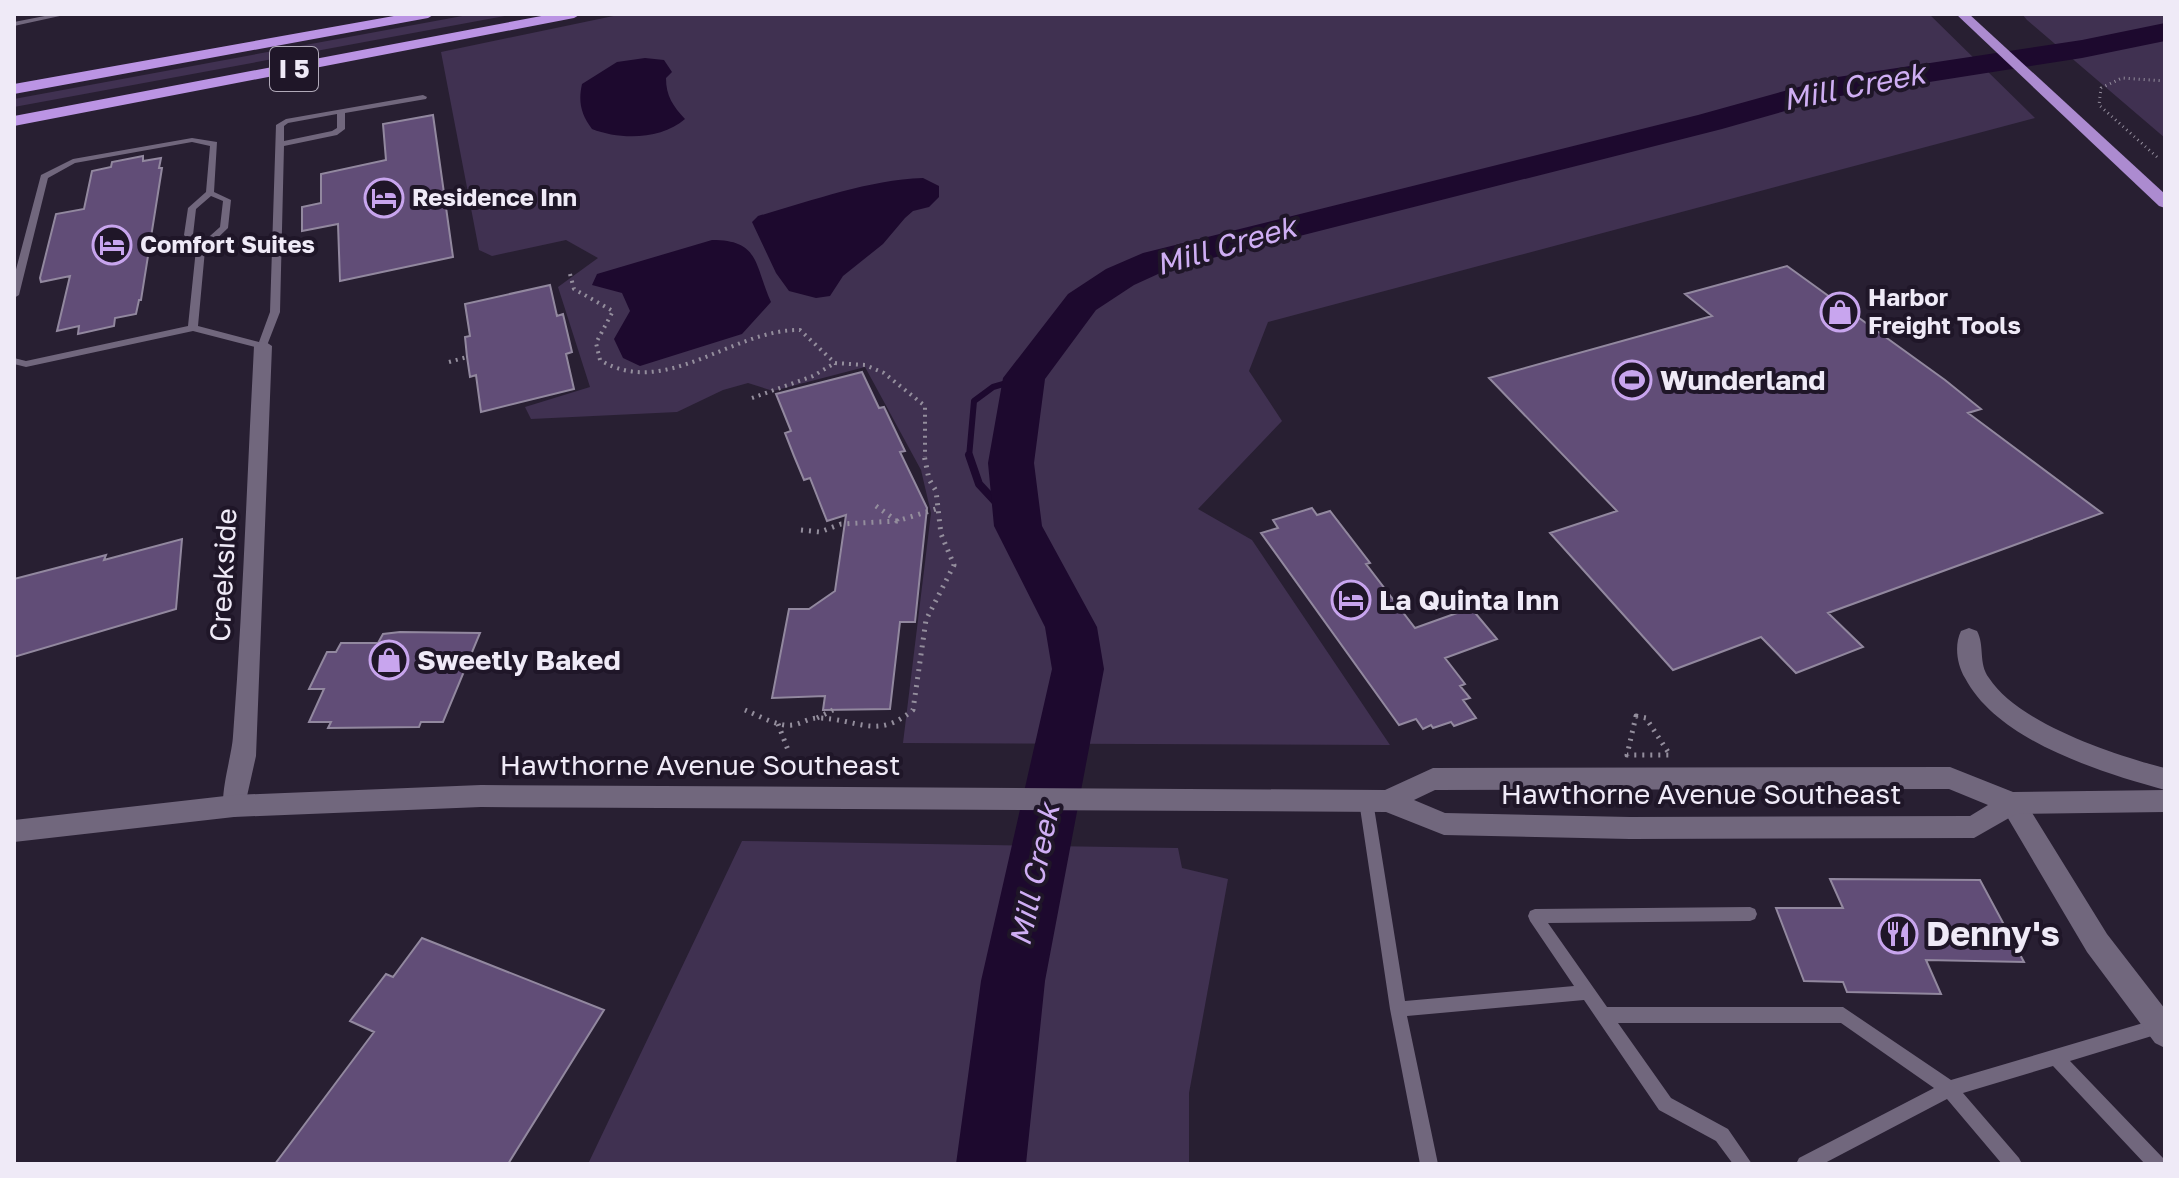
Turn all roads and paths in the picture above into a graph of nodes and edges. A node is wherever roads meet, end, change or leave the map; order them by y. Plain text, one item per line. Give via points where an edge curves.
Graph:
1 (66, 14) edge
2 (428, 14) edge
3 (574, 14) edge
4 (1964, 16) edge
5 (14, 24) edge
6 (2165, 81) edge
7 (14, 89) edge
8 (423, 97) dead end
9 (341, 112) junction
10 (14, 121) edge
11 (279, 144) junction
12 (2157, 157) dead end
13 (210, 193) junction
14 (2165, 203) edge
15 (201, 249) junction
16 (570, 274) dead end
17 (14, 295) edge
18 (193, 328) junction
19 (263, 346) junction
20 (467, 357) dead end
21 (14, 361) edge
22 (832, 361) junction
23 (449, 362) dead end
24 (752, 398) dead end
25 (876, 506) dead end
26 (936, 509) junction
27 (897, 523) junction
28 (801, 530) dead end
29 (1969, 637) dead end
30 (745, 710) dead end
31 (833, 710) dead end
32 (816, 718) junction
33 (778, 724) junction
34 (1630, 736) joint
35 (788, 750) dead end
36 (2165, 779) edge
37 (1376, 801) junction
38 (2165, 801) edge
39 (2012, 803) junction
40 (234, 806) junction
41 (14, 831) edge
42 (1750, 914) dead end
43 (1587, 992) junction
44 (1398, 1009) junction
45 (1603, 1015) junction
46 (2162, 1030) edge
47 (2055, 1057) junction
48 (1949, 1089) junction
49 (1429, 1164) edge
50 (1743, 1164) edge
51 (1805, 1164) edge
52 (2013, 1164) edge
53 (2157, 1164) edge

1 - 5 lane
2 - 7 highway, I 5
3 - 10 highway, I 5
4 - 14 highway
6 - 12 path via 2122,78 2101,88 2099,105
8 - 9 lane
9 - 11 lane via 341,129 334,133
9 - 11 lane via 286,121 280,125
11 - 19 lane via 275,312
13 - 15 lane via 192,208 188,235
13 - 15 lane via 227,200 224,228
13 - 17 lane via 210,141 163,145 60,167 44,177
15 - 18 lane
16 - 22 path via 574,289 613,311 596,343 600,360 613,370 636,375 774,331 800,330
18 - 19 lane
18 - 21 lane via 26,364
19 - 40 main road, Creekside via 248,694
20 - 23 path
22 - 24 path via 812,382 776,387
22 - 26 path via 884,373 925,406 924,454
25 - 27 path
26 - 27 path
26 - 32 path via 954,565 926,620 913,710 895,725
27 - 28 path
29 - 36 main road via 1971,668 2013,717 2059,742
30 - 33 path
31 - 32 path
32 - 33 path
33 - 35 path
34 - 34 path via 1634,718 1641,716 1670,755 1627,755
37 - 39 main road, Hawthorne Avenue Southeast via 1433,779 1950,778
37 - 39 main road, Hawthorne Avenue Southeast via 1444,824 1630,828 1974,827
37 - 40 main road, Hawthorne Avenue Southeast via 481,796
37 - 44 lane
38 - 39 main road, Hawthorne Avenue Southeast
39 - 46 main road via 2097,943
40 - 41 main road, Hawthorne Avenue Southeast
42 - 43 lane via 1535,916
43 - 44 lane
43 - 45 lane
44 - 49 lane
45 - 48 lane via 1843,1015
45 - 50 lane via 1665,1104 1722,1135
46 - 47 lane
47 - 48 lane
47 - 53 lane
48 - 51 lane
48 - 52 lane

